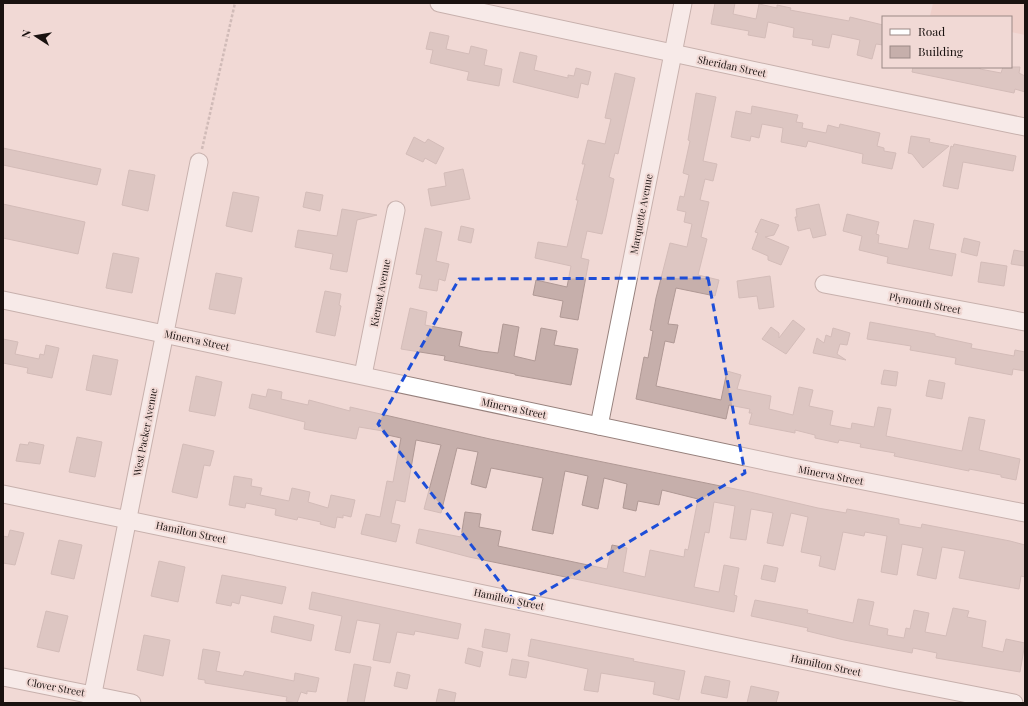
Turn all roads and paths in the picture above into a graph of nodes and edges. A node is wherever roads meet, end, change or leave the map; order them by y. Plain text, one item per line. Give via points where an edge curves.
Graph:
1 (235, 3) edge
2 (439, 3) edge
3 (683, 3) edge
4 (673, 53) junction
5 (1025, 127) edge
6 (199, 162) joint
7 (396, 210) dead end
8 (824, 284) dead end
9 (3, 300) edge
10 (1025, 322) edge
11 (165, 333) junction
12 (363, 375) junction
13 (599, 426) junction
14 (3, 494) edge
15 (1025, 513) edge
16 (128, 519) junction
17 (3, 677) edge
18 (92, 699) edge
19 (132, 703) edge
20 (1014, 703) edge

1 - 6 path
2 - 4 street, Sheridan Street
3 - 4 street, Marquette Avenue
4 - 5 street, Sheridan Street
4 - 13 street, Marquette Avenue
6 - 11 street, West Packer Avenue
7 - 12 street, Kienast Avenue
8 - 10 street, Plymouth Street
9 - 11 street, Minerva Street
11 - 12 street, Minerva Street
11 - 16 street, West Packer Avenue
12 - 13 street, Minerva Street
13 - 15 street, Minerva Street
14 - 16 street, Hamilton Street
16 - 18 street, West Packer Avenue
16 - 20 street, Hamilton Street
17 - 18 street, Clover Street
18 - 19 street, Clover Street

